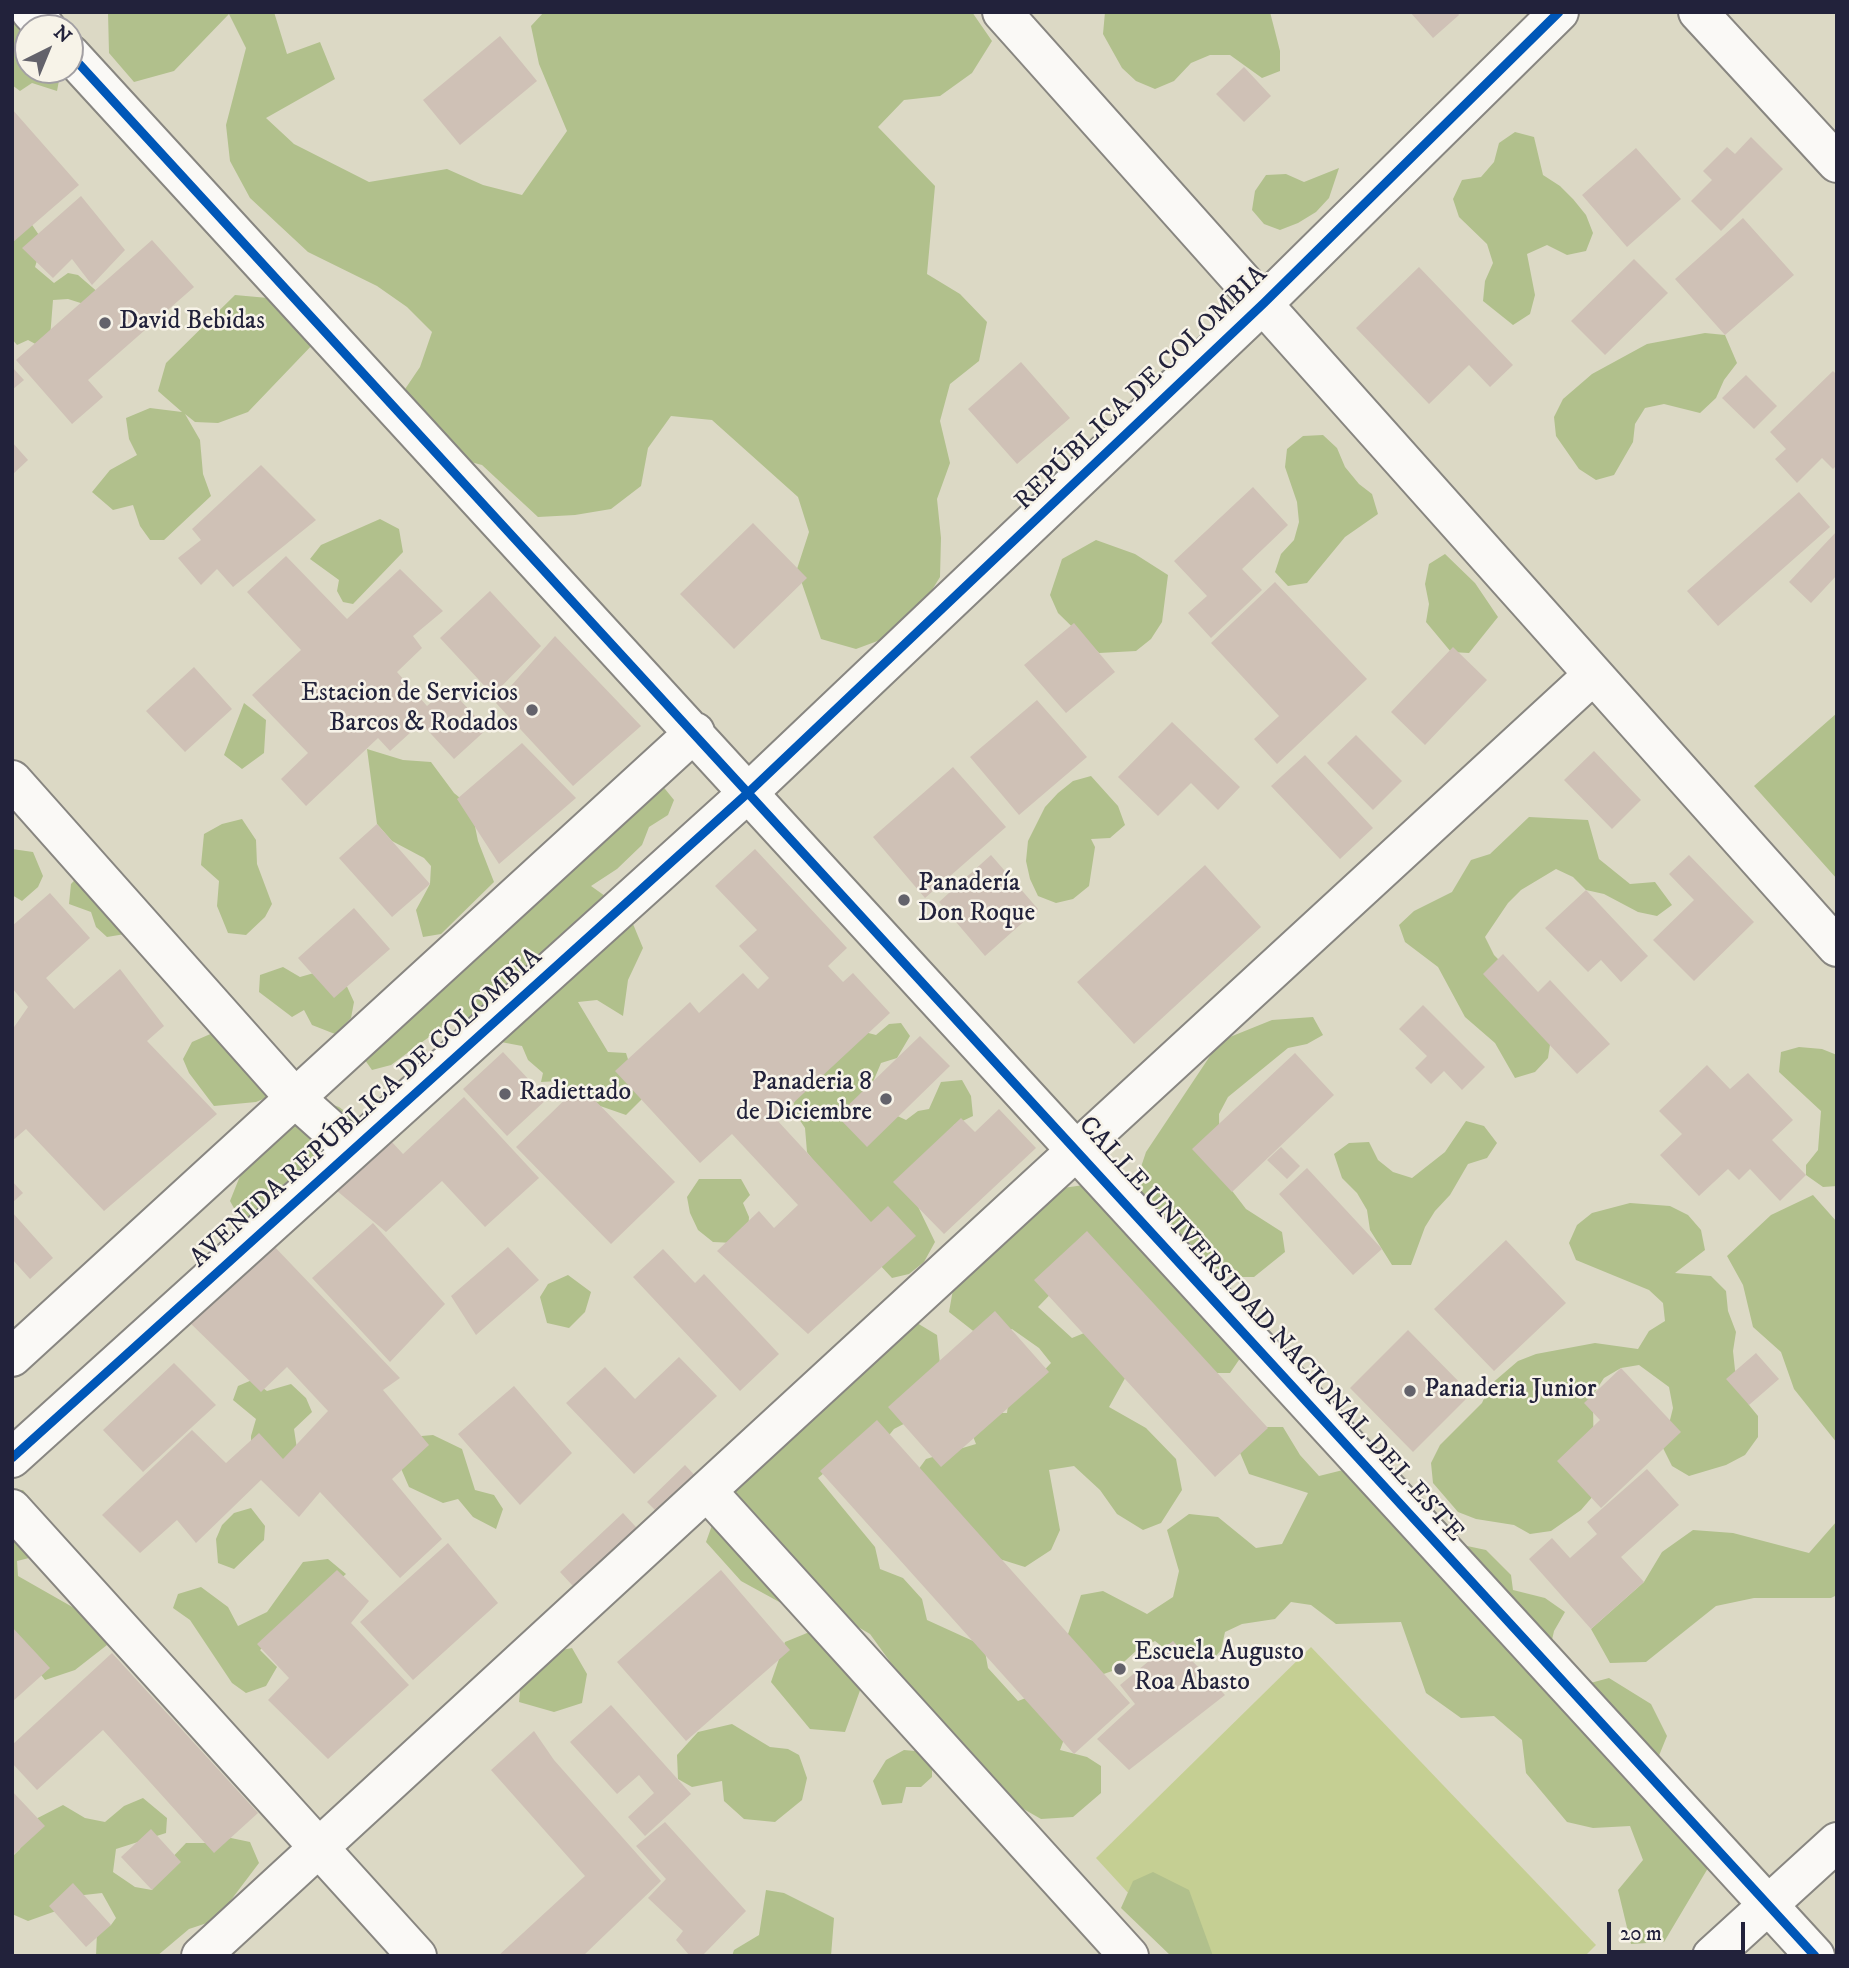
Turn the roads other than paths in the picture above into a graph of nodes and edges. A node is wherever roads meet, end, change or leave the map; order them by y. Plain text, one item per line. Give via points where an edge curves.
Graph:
1 (1002, 12) edge
2 (1559, 12) edge
3 (1698, 12) edge
4 (84, 69) edge
5 (1837, 163) edge
6 (1264, 303) junction
7 (1593, 674) junction
8 (695, 732) junction
9 (12, 780) edge
10 (750, 791) junction
11 (1837, 947) edge
12 (295, 1098) junction
13 (352, 1149) junction
14 (1078, 1151) junction
15 (12, 1357) edge
16 (12, 1458) edge
17 (707, 1491) junction
18 (12, 1509) edge
19 (1837, 1842) edge
20 (320, 1847) junction
21 (1768, 1904) junction
22 (201, 1956) edge
23 (416, 1956) edge
24 (1129, 1956) edge
25 (1712, 1956) edge
26 (1815, 1956) edge

1 - 6 street
2 - 6 street, REPÚBLICA DE COLOMBIA
3 - 5 street
4 - 8 street, CALLE UNIVERSIDAD NACIONAL DEL ESTE
6 - 7 street
6 - 10 street, REPÚBLICA DE COLOMBIA
7 - 11 street
7 - 14 street
8 - 10 street, CALLE UNIVERSIDAD NACIONAL DEL ESTE
8 - 12 street
9 - 12 street
10 - 13 street, AVENIDA REPÚBLICA DE COLOMBIA
10 - 14 street, CALLE UNIVERSIDAD NACIONAL DEL ESTE
12 - 13 street
12 - 15 street
13 - 16 street, AVENIDA REPÚBLICA DE COLOMBIA
14 - 17 street
14 - 21 street, CALLE UNIVERSIDAD NACIONAL DEL ESTE
17 - 20 street
17 - 24 street
18 - 20 street
19 - 21 street
20 - 22 street
20 - 23 street
21 - 25 street
21 - 26 street, CALLE UNIVERSIDAD NACIONAL DEL ESTE

